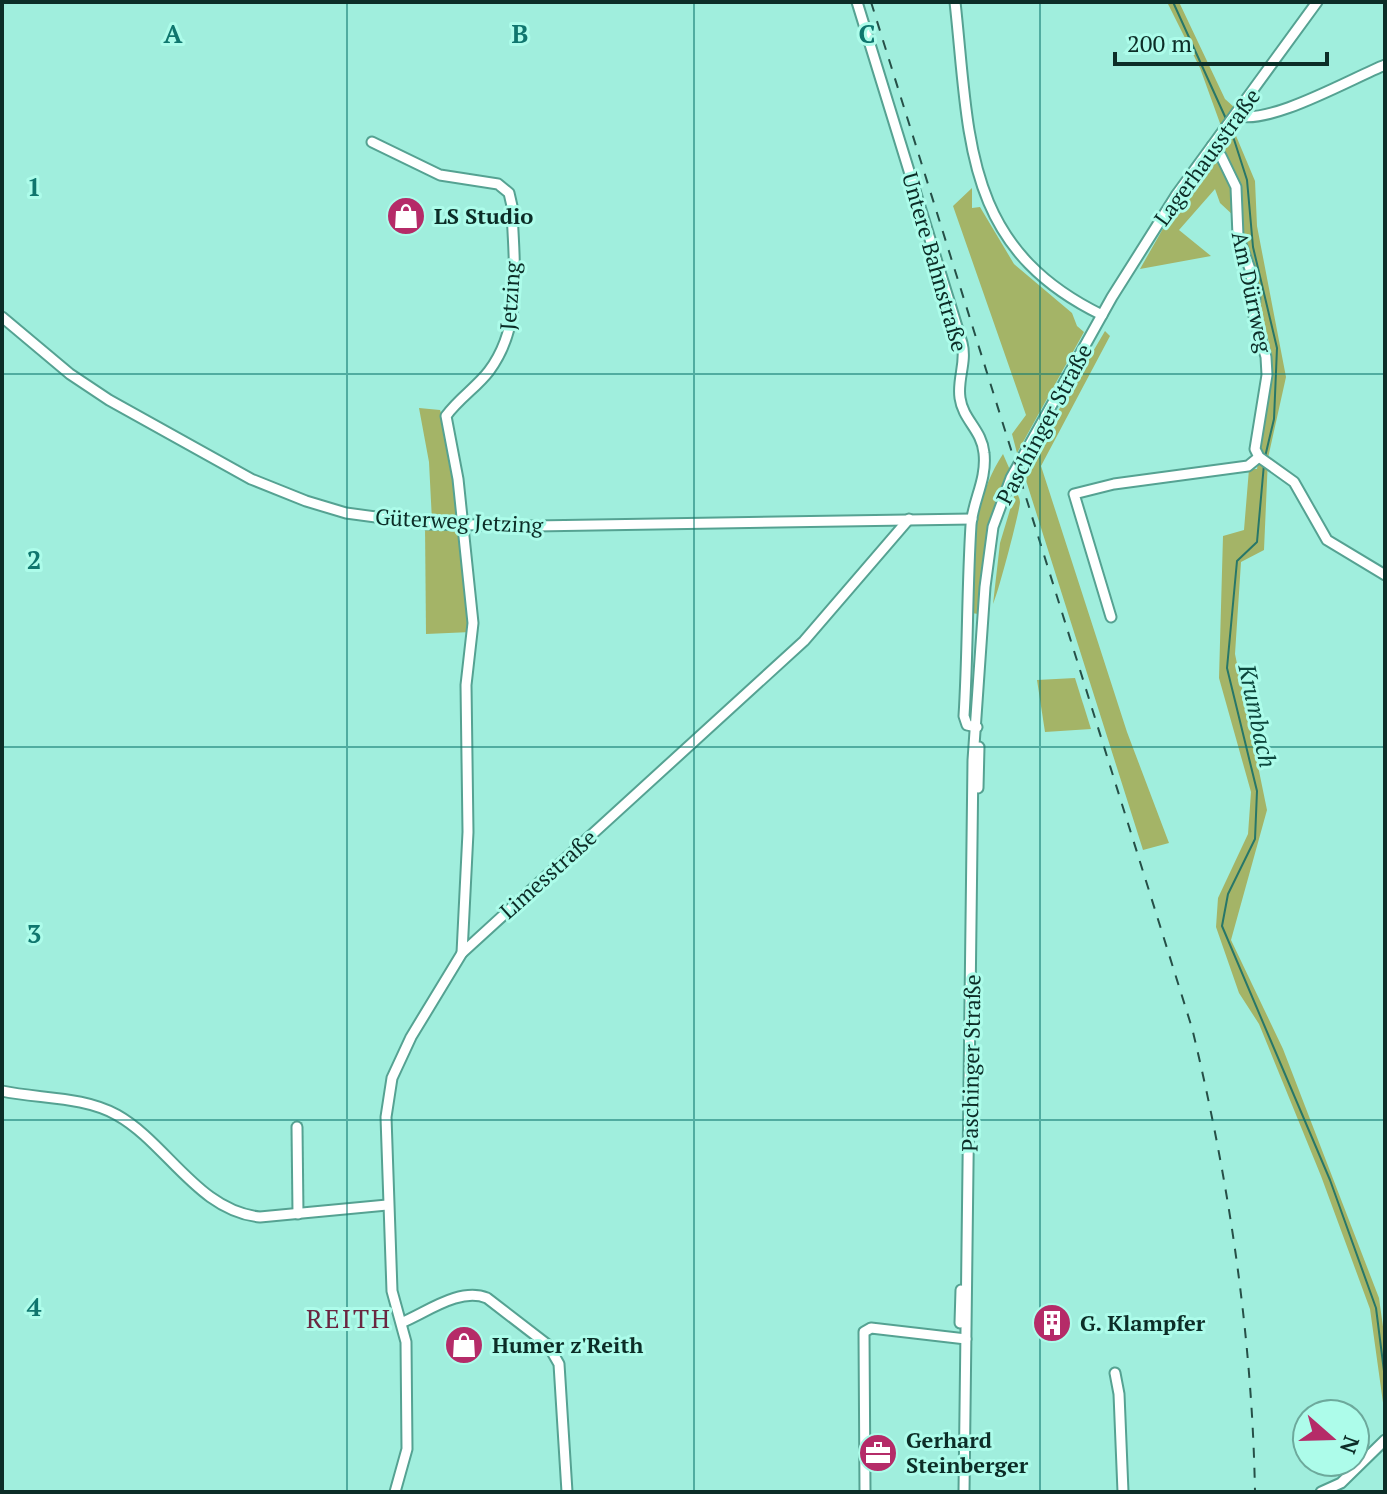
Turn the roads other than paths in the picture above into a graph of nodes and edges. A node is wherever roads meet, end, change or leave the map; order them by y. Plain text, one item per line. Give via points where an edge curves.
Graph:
1 (857, 2) edge
2 (955, 2) edge
3 (1317, 2) edge
4 (1385, 65) edge
5 (1230, 122) junction
6 (372, 142) dead end
7 (1212, 146) junction
8 (1102, 315) junction
9 (2, 317) edge
10 (1263, 460) junction
11 (909, 519) junction
12 (972, 519) junction
13 (464, 524) junction
14 (1385, 575) edge
15 (1111, 617) dead end
16 (977, 727) junction
17 (462, 953) junction
18 (2, 1091) edge
19 (297, 1127) dead end
20 (387, 1205) junction
21 (298, 1214) junction
22 (403, 1322) junction
23 (964, 1339) junction
24 (1115, 1373) dead end
25 (1385, 1440) edge
26 (395, 1492) edge
27 (567, 1492) edge
28 (865, 1492) edge
29 (964, 1492) edge
30 (1123, 1492) edge
31 (1321, 1492) edge

1 - 12 street, Untere Bahnstraße via 964,350 960,400 980,434 985,464
2 - 8 street via 974,156 985,200 1024,261
3 - 5 street, Lagerhausstraße
4 - 5 street via 1282,109
5 - 7 street, Lagerhausstraße
6 - 13 street, Jetzing via 426,170 498,184 509,193 514,292 508,340 489,371 446,416
7 - 8 street, Lagerhausstraße
7 - 10 street, Am Dürrweg via 1236,187 1238,236 1250,269 1254,316 1266,357 1255,449
8 - 16 street, Paschinger Straße via 1020,461 998,512 987,561
9 - 13 street, Güterweg Jetzing via 109,400 268,487 367,517
10 - 14 street via 1294,482 1327,540
10 - 15 street via 1074,494
11 - 12 street, Güterweg Jetzing
11 - 13 street, Güterweg Jetzing
11 - 17 street, Limesstraße via 804,641
12 - 16 street, Untere Bahnstraße via 964,716 967,725
13 - 17 street via 473,623 466,685 468,832
16 - 23 street, Paschinger Straße via 980,760 962,1216 966,1250 960,1302
17 - 20 street, Limesstraße via 392,1078 386,1117
18 - 21 street via 111,1112 233,1211 260,1217
19 - 21 street
20 - 21 street
20 - 22 street, Limesstraße via 392,1291
22 - 26 street, Limesstraße via 407,1449
22 - 27 street via 475,1294 548,1345 563,1383
23 - 28 street via 871,1328 864,1332
23 - 29 street, Paschinger Straße
24 - 30 street
25 - 31 street via 1341,1483

